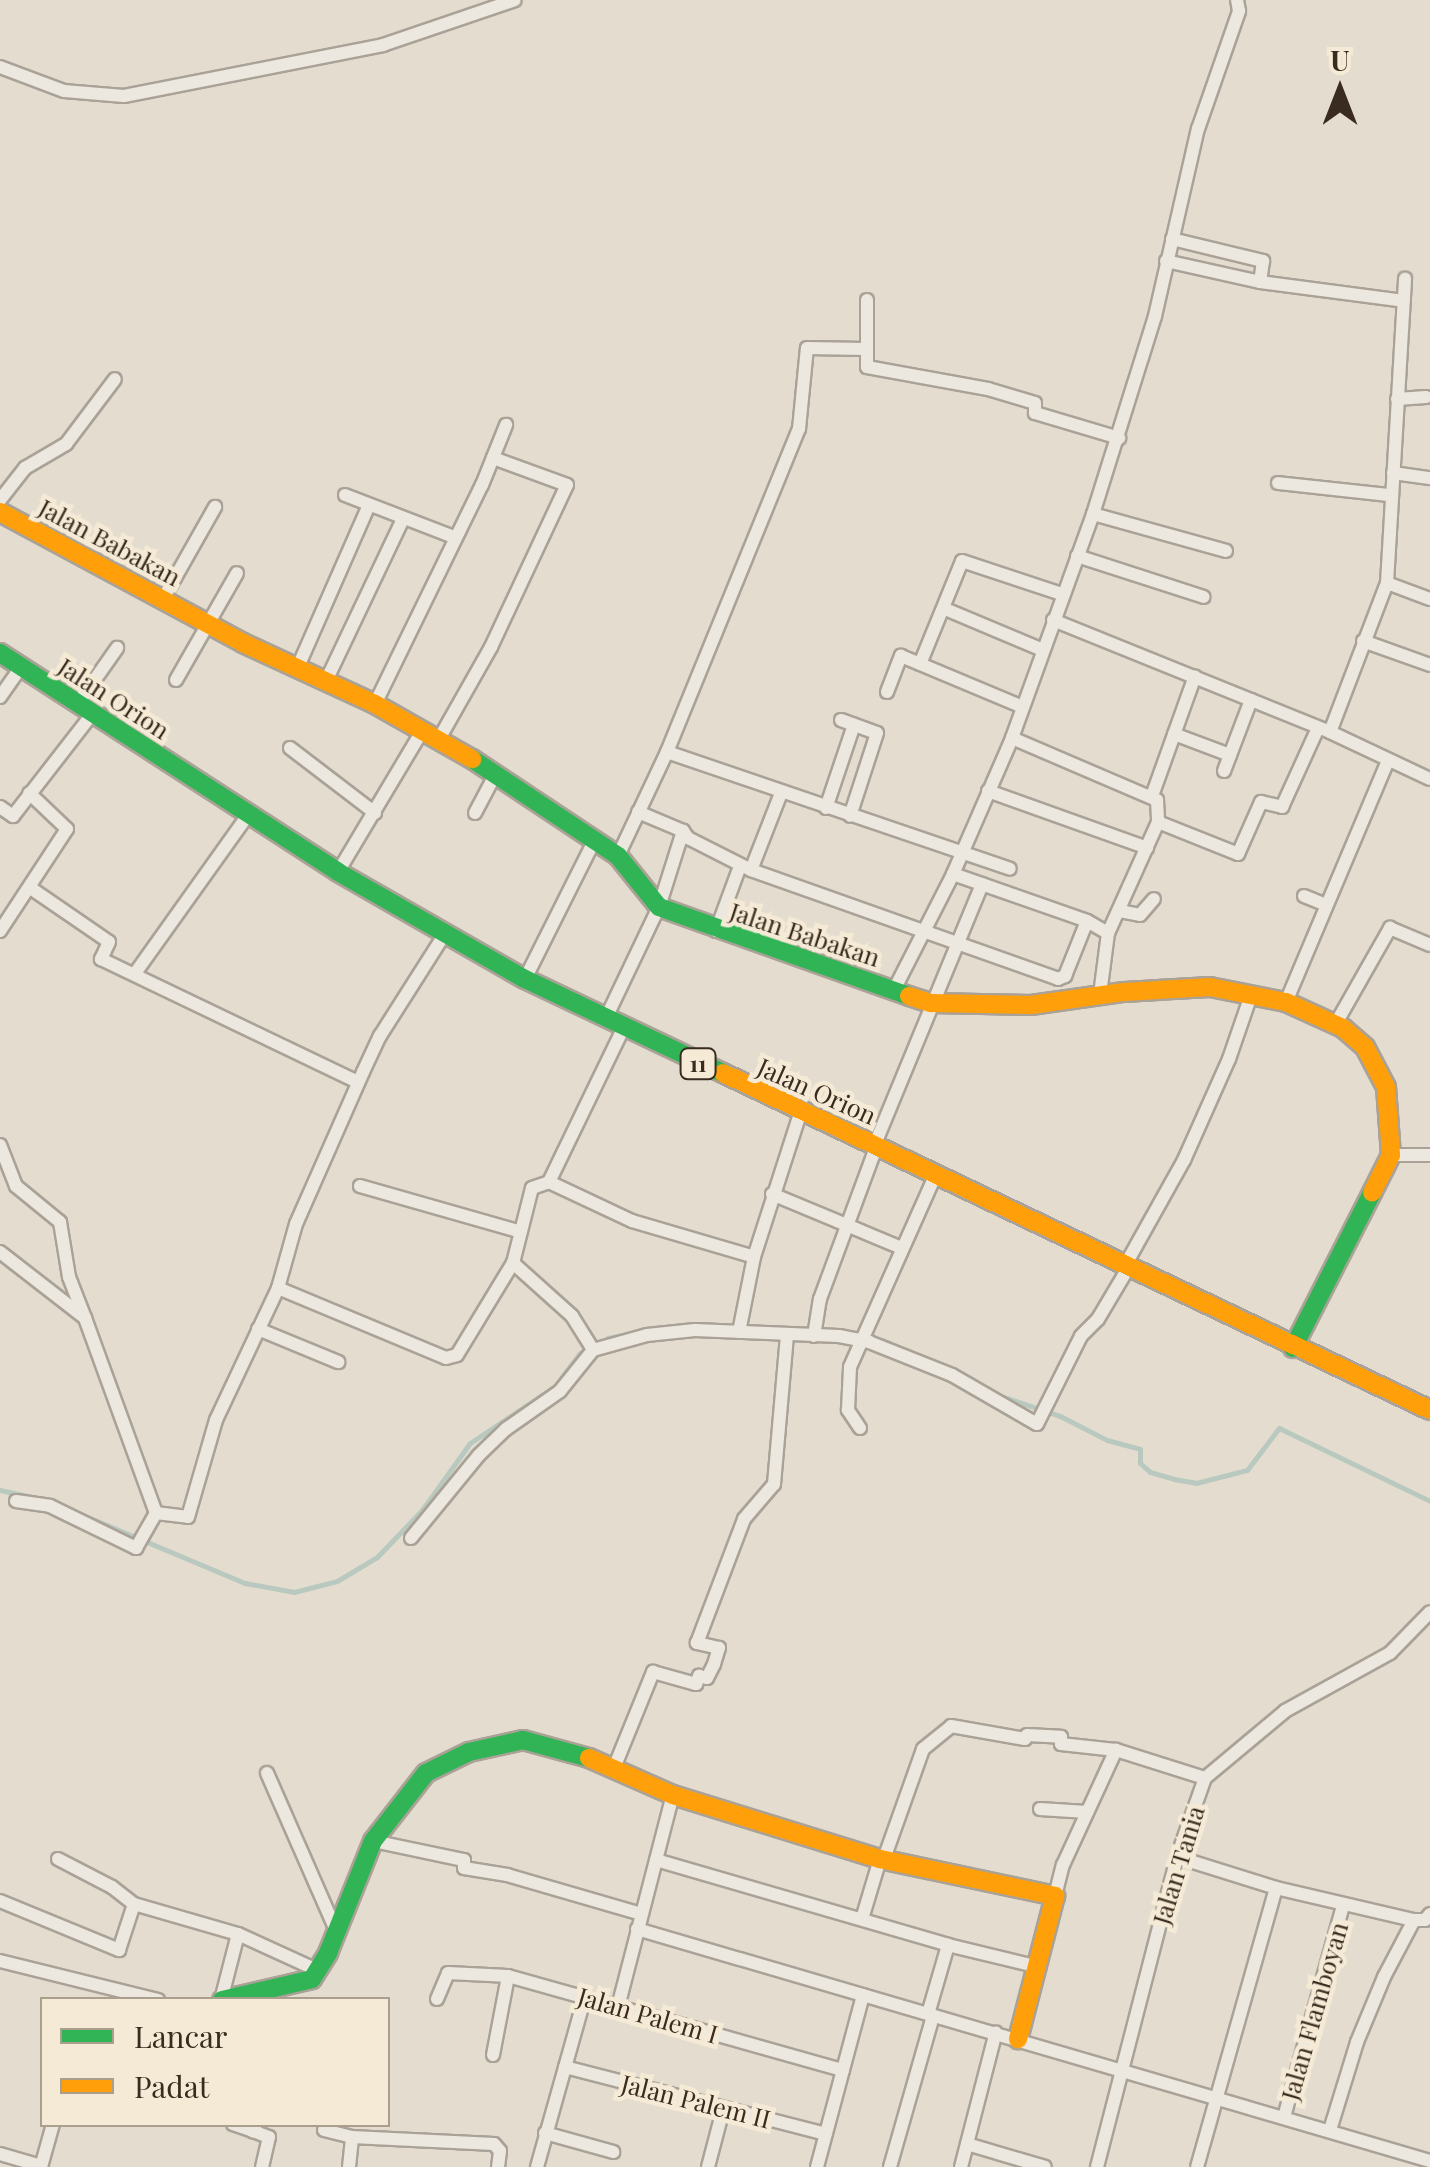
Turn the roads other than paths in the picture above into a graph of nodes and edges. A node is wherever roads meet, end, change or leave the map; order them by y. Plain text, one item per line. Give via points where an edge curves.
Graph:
1 (516, 0) edge
2 (1237, 0) edge
3 (0, 67) edge
4 (1172, 239) junction
5 (1166, 261) junction
6 (1404, 279) dead end
7 (1260, 282) junction
8 (866, 300) dead end
9 (1404, 301) junction
10 (866, 348) junction
11 (115, 379) dead end
12 (1396, 398) junction
13 (1426, 398) dead end
14 (506, 424) dead end
15 (1119, 438) junction
16 (493, 458) junction
17 (1392, 473) junction
18 (1430, 478) edge
19 (1278, 483) dead end
20 (345, 495) dead end
21 (1390, 495) junction
22 (0, 500) edge
23 (369, 505) junction
24 (215, 507) dead end
25 (0, 512) edge
26 (1093, 514) junction
27 (403, 519) junction
28 (454, 537) junction
29 (1226, 551) dead end
30 (1077, 556) junction
31 (237, 573) dead end
32 (1388, 583) junction
33 (1062, 594) junction
34 (1204, 597) dead end
35 (163, 598) junction
36 (1430, 599) edge
37 (950, 610) dead end
38 (1053, 620) junction
39 (212, 622) junction
40 (1364, 640) junction
41 (117, 648) dead end
42 (1043, 650) junction
43 (0, 653) edge
44 (920, 664) junction
45 (1430, 665) edge
46 (20, 667) junction
47 (297, 669) junction
48 (1194, 676) junction
49 (176, 680) dead end
50 (326, 681) junction
51 (887, 692) dead end
52 (0, 697) edge
53 (1251, 700) junction
54 (374, 704) junction
55 (1022, 707) junction
56 (85, 710) junction
57 (1324, 730) junction
58 (1174, 734) junction
59 (425, 736) junction
60 (1012, 738) junction
61 (290, 748) dead end
62 (667, 752) junction
63 (1230, 756) junction
64 (1388, 760) junction
65 (1224, 771) dead end
66 (495, 776) junction
67 (1430, 779) edge
68 (988, 791) junction
69 (29, 793) junction
70 (781, 793) junction
71 (1152, 796) junction
72 (0, 807) edge
73 (826, 808) junction
74 (638, 812) junction
75 (375, 813) junction
76 (475, 813) dead end
77 (248, 815) junction
78 (850, 816) junction
79 (1158, 822) junction
80 (683, 831) junction
81 (593, 844) junction
82 (1147, 848) junction
83 (962, 852) junction
84 (618, 856) junction
85 (746, 868) junction
86 (1010, 869) dead end
87 (338, 872) junction
88 (953, 874) junction
89 (982, 884) junction
90 (32, 889) junction
91 (1304, 896) dead end
92 (1154, 899) dead end
93 (1324, 904) junction
94 (1120, 911) junction
95 (656, 913) junction
96 (1087, 921) junction
97 (922, 929) junction
98 (0, 931) edge
99 (716, 931) junction
100 (1108, 933) junction
101 (444, 935) junction
102 (958, 940) junction
103 (1430, 945) edge
104 (136, 972) junction
105 (525, 979) junction
106 (894, 990) junction
107 (1100, 995) junction
108 (1251, 996) junction
109 (931, 1002) junction
110 (1286, 1002) junction
111 (605, 1020) junction
112 (1335, 1024) junction
113 (622, 1029) junction
114 (358, 1082) junction
115 (800, 1111) junction
116 (876, 1144) junction
117 (0, 1145) edge
118 (1391, 1155) junction
119 (1430, 1156) edge
120 (936, 1174) junction
121 (549, 1182) junction
122 (360, 1186) dead end
123 (772, 1194) junction
124 (847, 1224) junction
125 (521, 1232) junction
126 (902, 1248) junction
127 (0, 1252) edge
128 (754, 1257) junction
129 (512, 1263) junction
130 (1128, 1263) junction
131 (278, 1288) junction
132 (85, 1318) junction
133 (258, 1328) junction
134 (740, 1329) junction
135 (814, 1331) junction
136 (787, 1336) junction
137 (863, 1336) junction
138 (591, 1347) junction
139 (1293, 1348) junction
140 (338, 1362) dead end
141 (1430, 1410) edge
142 (860, 1428) dead end
143 (16, 1501) dead end
144 (156, 1513) junction
145 (410, 1538) dead end
146 (1430, 1612) edge
147 (1116, 1750) junction
148 (614, 1768) junction
149 (267, 1773) dead end
150 (1205, 1778) junction
151 (674, 1795) junction
152 (1040, 1809) dead end
153 (1087, 1812) junction
154 (374, 1841) junction
155 (1177, 1857) junction
156 (58, 1859) dead end
157 (656, 1860) junction
158 (880, 1860) junction
159 (1276, 1888) junction
160 (1055, 1896) junction
161 (0, 1902) edge
162 (134, 1904) junction
163 (1343, 1905) junction
164 (641, 1914) junction
165 (862, 1919) junction
166 (1425, 1919) edge
167 (637, 1929) junction
168 (336, 1930) junction
169 (238, 1934) junction
170 (948, 1946) junction
171 (0, 1960) edge
172 (1040, 1967) junction
173 (319, 1971) junction
174 (508, 1976) junction
175 (266, 1994) edge
176 (864, 1995) junction
177 (585, 1996) junction
178 (124, 1997) edge
179 (223, 1997) edge
180 (437, 2000) dead end
181 (618, 2006) junction
182 (931, 2015) junction
183 (996, 2032) junction
184 (1018, 2039) junction
185 (493, 2056) dead end
186 (565, 2068) junction
187 (843, 2070) junction
188 (1123, 2070) junction
189 (1214, 2099) junction
190 (723, 2110) junction
191 (1284, 2116) junction
192 (52, 2127) edge
193 (254, 2128) edge
194 (324, 2130) dead end
195 (1330, 2130) junction
196 (544, 2133) junction
197 (826, 2134) junction
198 (352, 2137) junction
199 (967, 2144) junction
200 (613, 2152) dead end
201 (0, 2154) edge
202 (1430, 2160) edge
203 (41, 2167) edge
204 (262, 2167) edge
205 (349, 2167) edge
206 (498, 2167) edge
207 (537, 2167) edge
208 (708, 2167) edge
209 (817, 2167) edge
210 (890, 2167) edge
211 (961, 2167) edge
212 (1045, 2167) edge
213 (1097, 2167) edge
214 (1197, 2167) edge

1 - 3 street via 383,45 124,96 64,91
2 - 4 street
4 - 5 street
4 - 7 street via 1262,261
5 - 7 street
5 - 15 street
6 - 9 street
7 - 9 street
8 - 10 street
9 - 12 street
10 - 15 street via 866,367 988,389 1034,403 1034,413
10 - 62 street via 807,348 799,429
11 - 22 street via 66,444 25,468
12 - 13 street
12 - 17 street
14 - 16 street
15 - 26 street
16 - 28 street
16 - 59 street via 566,485 491,647
17 - 18 street
17 - 21 street
19 - 21 street
20 - 23 street
21 - 32 street
23 - 27 street
23 - 47 street
24 - 35 street
25 - 35 main road, Jalan Babakan
26 - 29 street
26 - 30 street
27 - 28 street
27 - 50 street
28 - 54 street
30 - 33 street
30 - 34 street
31 - 39 street
32 - 36 street
32 - 40 street
33 - 38 street
33 - 44 street via 962,561
35 - 39 main road, Jalan Babakan
37 - 42 street
38 - 42 street
38 - 48 street
39 - 47 main road, Jalan Babakan
39 - 49 street
40 - 45 street
40 - 57 street
41 - 56 street
42 - 55 street
43 - 46 main road, Jalan Orion / 11
44 - 51 street via 901,656
44 - 55 street
46 - 52 street
46 - 56 main road, Jalan Orion / 11
47 - 50 main road, Jalan Babakan
48 - 53 street
48 - 58 street
50 - 54 main road, Jalan Babakan
53 - 57 street
53 - 63 street
54 - 59 main road, Jalan Babakan
55 - 60 street
56 - 69 street
56 - 77 main road, Jalan Orion / 11
57 - 64 street
57 - 79 street via 1282,806 1261,802 1238,854
58 - 63 street
58 - 71 street
59 - 66 main road, Jalan Babakan
59 - 75 street
60 - 68 street
60 - 71 street
61 - 75 street
62 - 70 street
62 - 74 street
63 - 65 street
64 - 67 street
64 - 93 street
66 - 76 street
66 - 81 main road, Jalan Babakan
68 - 82 street
68 - 83 street
69 - 72 street via 13,816
69 - 90 street via 68,829
70 - 73 street
70 - 85 street
71 - 79 street
73 - 78 street
73 - 78 street via 848,722 877,733
74 - 80 street
74 - 84 street
75 - 87 street
77 - 87 main road, Jalan Orion / 11
77 - 104 street
78 - 83 street
79 - 82 street
80 - 85 street
80 - 95 street
81 - 84 main road, Jalan Babakan
81 - 105 street
82 - 94 street
83 - 86 street
83 - 88 street
84 - 95 main road, Jalan Babakan
85 - 97 street
85 - 99 street
87 - 101 main road, Jalan Orion / 11
88 - 89 street
88 - 97 street
89 - 96 street
89 - 102 street
90 - 98 street
90 - 104 street via 108,942 102,958
91 - 93 street
92 - 94 street via 1140,915
93 - 110 street
94 - 100 street
95 - 99 main road, Jalan Babakan
95 - 111 street
96 - 100 street
96 - 102 street via 1062,978
97 - 102 street
97 - 106 street
99 - 106 main road, Jalan Babakan
100 - 107 street
101 - 105 main road, Jalan Orion / 11
101 - 114 street
102 - 109 street
103 - 112 street via 1390,928
104 - 114 street
105 - 111 main road, Jalan Orion / 11
106 - 109 main road, Jalan Babakan
107 - 108 main road, Jalan Babakan via 1210,988
107 - 109 main road, Jalan Babakan via 1032,1005
108 - 110 main road, Jalan Babakan
108 - 130 street via 1184,1160
109 - 116 street
110 - 112 main road, Jalan Babakan
111 - 113 main road, Jalan Orion / 11
112 - 118 main road, Jalan Babakan via 1366,1046 1382,1076 1392,1112
113 - 115 main road, Jalan Orion / 11
113 - 121 street
114 - 131 street via 296,1224
115 - 116 main road, Jalan Orion / 11
115 - 123 street
116 - 120 main road, Jalan Orion / 11
116 - 124 street
117 - 132 street via 16,1186 60,1222
118 - 119 street
118 - 139 main road, Jalan Babakan
120 - 126 street
120 - 130 main road, Jalan Orion / 11
121 - 125 street via 532,1188
121 - 128 street via 632,1221
122 - 125 street
123 - 124 street
123 - 128 street
124 - 126 street
124 - 135 street
125 - 129 street
126 - 137 street
127 - 132 street
128 - 134 street
129 - 131 street via 452,1358
129 - 138 street via 572,1316
130 - 137 street via 1037,1424 952,1374
130 - 139 main road, Jalan Orion / 11
131 - 133 street
132 - 144 street
133 - 140 street
133 - 144 street via 216,1420 188,1517
134 - 136 street
134 - 138 street via 646,1335
135 - 136 street
135 - 137 street
136 - 148 street via 774,1484 744,1519 698,1643 720,1648 714,1664 696,1684 654,1672
137 - 142 street via 846,1390 848,1410
138 - 145 street via 560,1392 478,1455
139 - 141 main road, Jalan Orion / 11
143 - 144 street via 50,1506 126,1546 138,1542
146 - 150 street, Jalan Tania via 1390,1653 1284,1711
147 - 150 street
147 - 153 street
147 - 158 street via 951,1726 922,1749
148 - 151 main road
148 - 154 main road via 530,1740 469,1752 426,1773
149 - 168 street
150 - 155 street, Jalan Tania
151 - 157 street
151 - 158 main road
152 - 153 street
153 - 160 street
154 - 164 street via 464,1860 464,1868
154 - 168 main road
155 - 159 street
155 - 188 street, Jalan Tania
156 - 162 street
157 - 164 street
157 - 165 street
158 - 160 main road
158 - 165 street
159 - 163 street
159 - 189 street
160 - 172 main road
161 - 162 street via 119,1950
162 - 169 street
163 - 166 street
163 - 191 street, Jalan Flamboyan
164 - 167 street
165 - 170 street
166 - 195 street via 1357,2042
167 - 176 street
167 - 181 street
168 - 173 main road
169 - 173 street
169 - 179 street
170 - 172 street
170 - 182 street
171 - 178 street
172 - 184 main road
173 - 175 main road
174 - 177 street, Jalan Palem I
174 - 180 street, Jalan Palem I via 452,1972 443,1976
174 - 185 street
176 - 182 street
176 - 187 street
177 - 181 street, Jalan Palem I
177 - 186 street
181 - 187 street, Jalan Palem I
182 - 183 street
182 - 210 street
183 - 184 street
183 - 199 street
184 - 188 street
186 - 190 street, Jalan Palem II
186 - 196 street
187 - 197 street
188 - 189 street
188 - 213 street, Jalan Tania
189 - 191 street
189 - 214 street
190 - 197 street, Jalan Palem II
190 - 208 street
191 - 195 street
192 - 203 street
193 - 204 street via 269,2137
194 - 198 street
195 - 202 street
196 - 200 street
196 - 207 street
197 - 209 street
198 - 205 street
198 - 206 street via 494,2144
199 - 211 street
199 - 212 street
201 - 203 street

